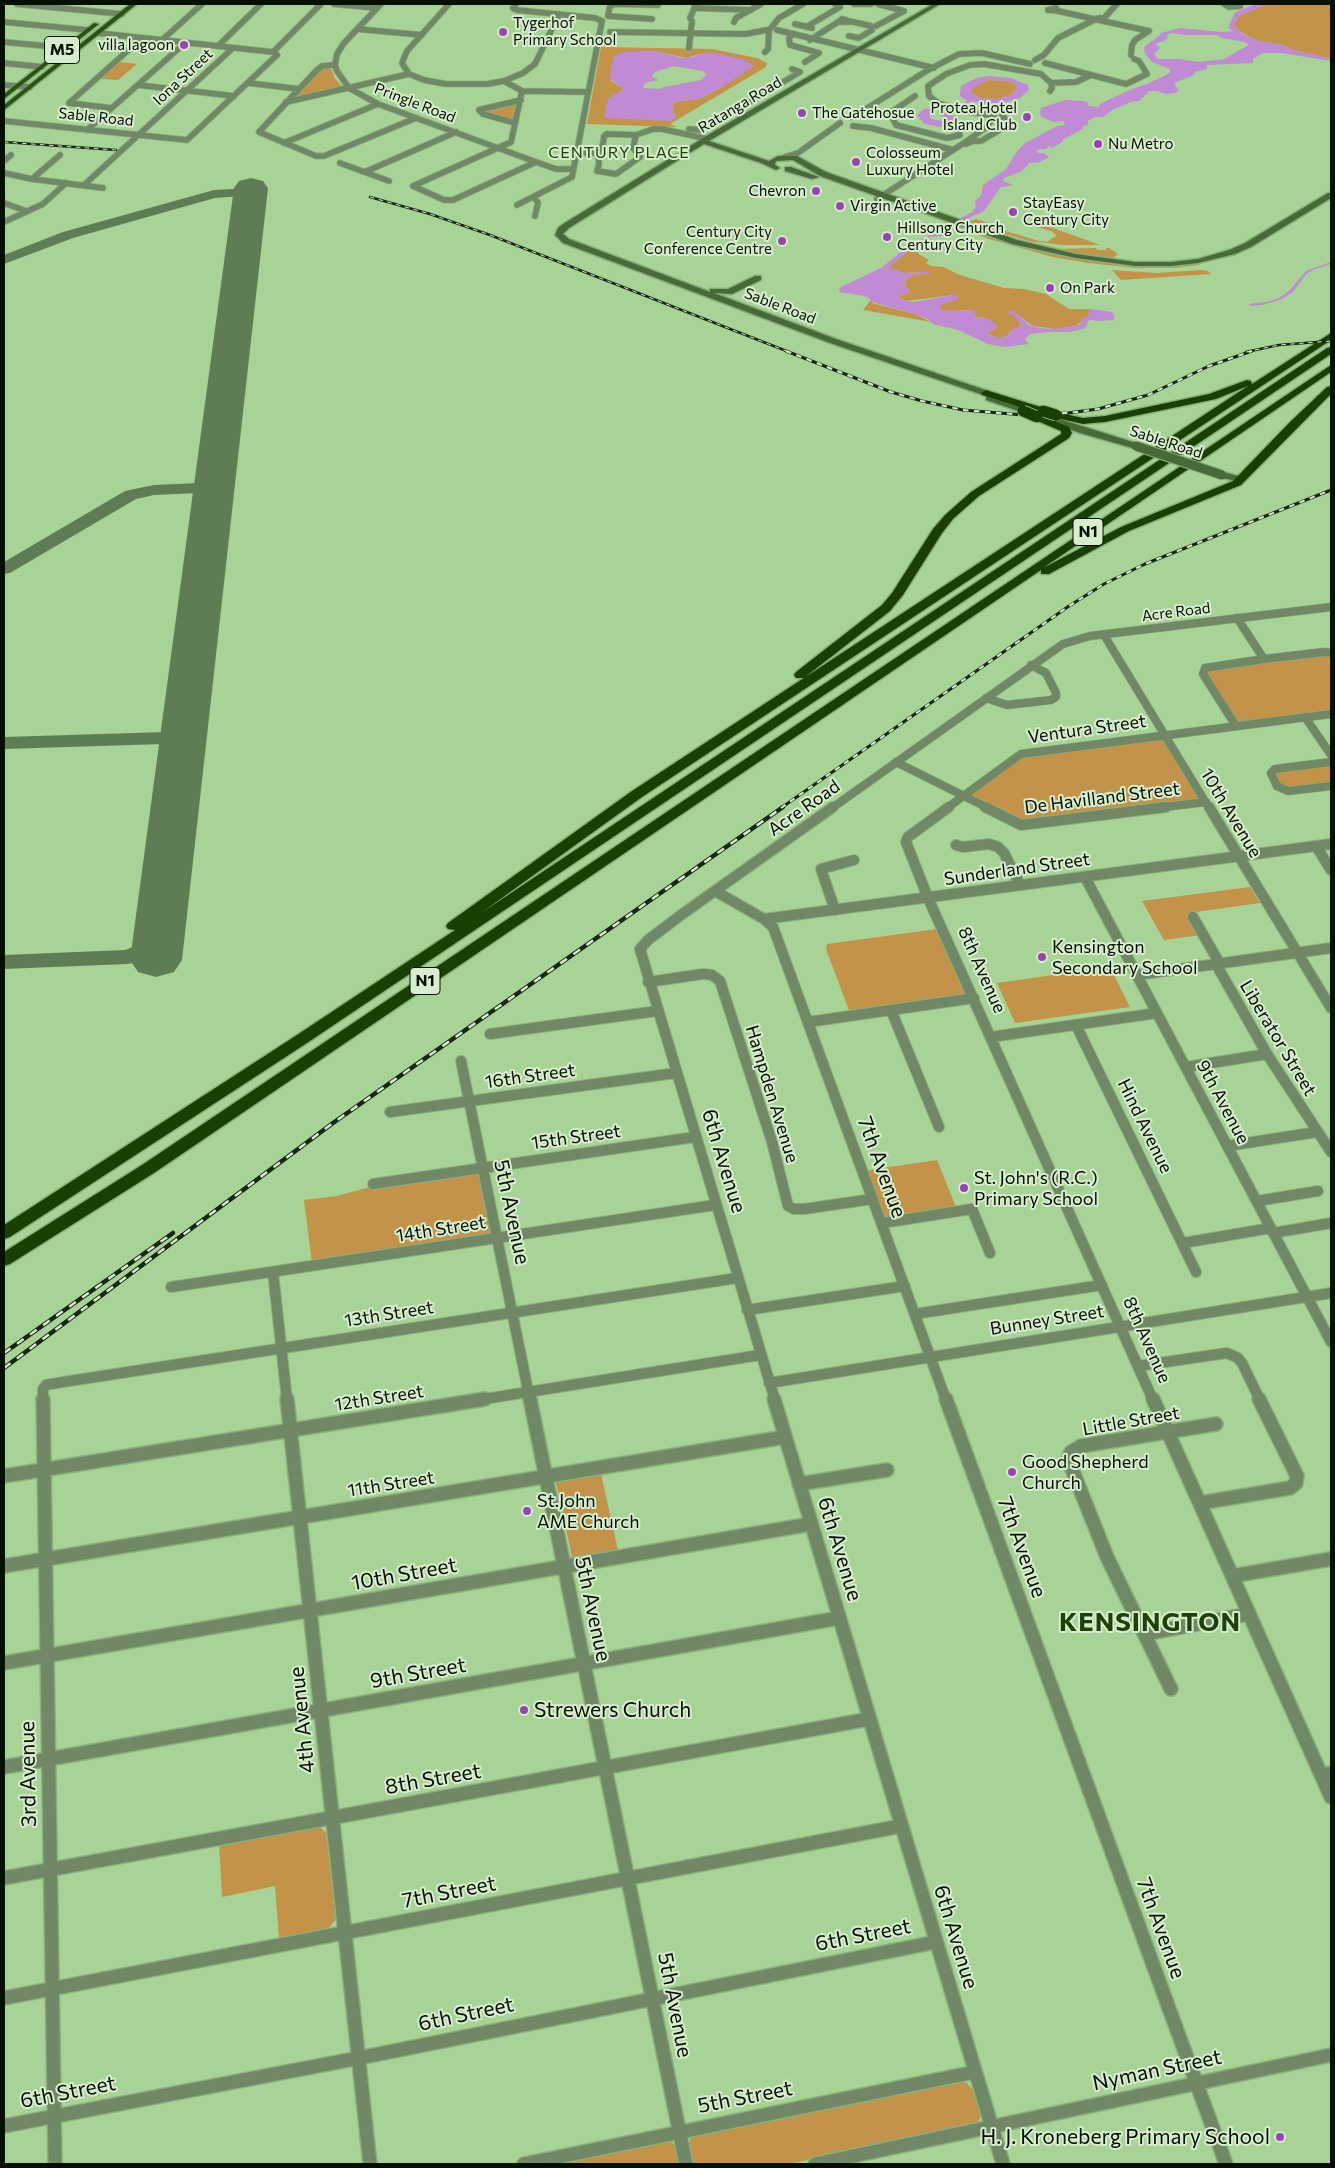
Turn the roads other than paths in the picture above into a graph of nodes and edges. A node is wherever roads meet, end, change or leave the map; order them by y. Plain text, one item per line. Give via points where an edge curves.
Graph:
1 (17, 4) edge
2 (121, 4) edge
3 (134, 4) edge
4 (202, 4) edge
5 (261, 4) edge
6 (321, 4) edge
7 (334, 4) edge
8 (449, 4) edge
9 (516, 4) edge
10 (761, 4) edge
11 (803, 4) edge
12 (835, 4) edge
13 (854, 4) edge
14 (871, 4) edge
15 (878, 4) edge
16 (937, 4) edge
17 (947, 4) edge
18 (1112, 4) edge
19 (1117, 4) edge
20 (1224, 4) edge
21 (1237, 4) edge
22 (658, 5) edge
23 (379, 6) edge
24 (695, 6) edge
25 (1066, 6) dead end
26 (751, 10) junction
27 (110, 13) junction
28 (122, 14) junction
29 (559, 14) junction
30 (652, 19) junction
31 (1099, 20) junction
32 (4, 22) edge
33 (734, 22) dead end
34 (794, 24) dead end
35 (872, 27) junction
36 (357, 29) junction
37 (87, 30) junction
38 (772, 30) junction
39 (610, 32) dead end
40 (622, 32) junction
41 (650, 32) junction
42 (98, 33) junction
43 (690, 33) junction
44 (731, 34) junction
45 (422, 35) junction
46 (792, 36) junction
47 (849, 36) dead end
48 (142, 38) junction
49 (162, 40) junction
50 (621, 40) dead end
51 (652, 40) dead end
52 (813, 40) junction
53 (4, 42) edge
54 (185, 43) junction
55 (730, 45) dead end
56 (218, 46) junction
57 (65, 48) junction
58 (232, 48) junction
59 (689, 48) dead end
60 (78, 50) junction
61 (273, 52) junction
62 (765, 52) dead end
63 (862, 52) junction
64 (805, 62) dead end
65 (1033, 62) junction
66 (4, 63) edge
67 (1043, 64) junction
68 (335, 65) junction
69 (42, 67) junction
70 (792, 69) dead end
71 (933, 70) junction
72 (409, 74) junction
73 (1087, 75) junction
74 (504, 81) junction
75 (1051, 82) junction
76 (248, 83) junction
77 (4, 84) edge
78 (138, 85) junction
79 (18, 86) junction
80 (30, 87) junction
81 (349, 88) junction
82 (299, 89) junction
83 (186, 90) junction
84 (522, 91) junction
85 (1050, 91) dead end
86 (588, 92) junction
87 (234, 96) junction
88 (915, 96) dead end
89 (4, 97) edge
90 (521, 100) junction
91 (285, 103) junction
92 (378, 104) junction
93 (4, 108) edge
94 (111, 108) junction
95 (997, 116) junction
96 (850, 117) junction
97 (416, 118) junction
98 (4, 121) edge
99 (860, 121) junction
100 (515, 123) junction
101 (840, 124) junction
102 (851, 127) junction
103 (871, 128) junction
104 (87, 130) junction
105 (456, 132) junction
106 (674, 133) junction
107 (636, 135) junction
108 (836, 135) dead end
109 (137, 136) junction
110 (970, 140) junction
111 (711, 142) junction
112 (284, 143) junction
113 (497, 148) junction
114 (955, 148) junction
115 (576, 153) junction
116 (598, 154) junction
117 (742, 154) junction
118 (11, 155) dead end
119 (60, 155) dead end
120 (784, 157) junction
121 (692, 158) junction
122 (4, 161) edge
123 (536, 162) junction
124 (340, 163) dead end
125 (801, 163) junction
126 (772, 164) junction
127 (573, 169) junction
128 (788, 169) junction
129 (365, 172) junction
130 (4, 173) edge
131 (32, 179) junction
132 (389, 181) dead end
133 (66, 183) junction
134 (84, 185) junction
135 (103, 188) dead end
136 (1331, 195) edge
137 (534, 197) junction
138 (881, 197) junction
139 (4, 204) edge
140 (1331, 204) edge
141 (517, 205) dead end
142 (26, 211) junction
143 (535, 216) dead end
144 (4, 222) edge
145 (953, 224) junction
146 (560, 233) joint
147 (570, 233) joint
148 (1015, 242) junction
149 (582, 246) junction
150 (1040, 255) junction
151 (641, 268) junction
152 (793, 326) junction
153 (1331, 336) edge
154 (1331, 350) edge
155 (1306, 352) junction
156 (1331, 368) edge
157 (971, 389) junction
158 (1331, 389) edge
159 (986, 393) joint
160 (1037, 413) junction
161 (1138, 413) junction
162 (1090, 431) junction
163 (1046, 450) junction
164 (1239, 481) junction
165 (1331, 607) edge
166 (1237, 618) junction
167 (1104, 634) junction
168 (1331, 653) edge
169 (1264, 659) junction
170 (1031, 666) junction
171 (844, 697) junction
172 (986, 698) junction
173 (1331, 714) edge
174 (1305, 717) junction
175 (1236, 726) junction
176 (1165, 735) junction
177 (712, 744) junction
178 (1331, 755) edge
179 (896, 762) junction
180 (1331, 762) edge
181 (1331, 786) edge
182 (963, 796) junction
183 (1206, 802) junction
184 (1331, 844) edge
185 (956, 845) dead end
186 (1316, 846) junction
187 (1239, 856) junction
188 (854, 860) dead end
189 (1331, 870) edge
190 (1085, 877) junction
191 (1020, 885) junction
192 (715, 891) junction
193 (928, 898) junction
194 (835, 910) junction
195 (1193, 918) dead end
196 (764, 919) junction
197 (642, 946) joint
198 (1331, 948) edge
199 (1297, 953) junction
200 (1218, 964) junction
201 (1138, 975) junction
202 (648, 982) junction
203 (974, 998) junction
204 (1331, 1008) edge
205 (891, 1010) junction
206 (657, 1011) junction
207 (1158, 1013) junction
208 (808, 1022) junction
209 (1076, 1025) junction
210 (490, 1034) dead end
211 (991, 1037) junction
212 (302, 1039) junction
213 (1267, 1054) junction
214 (461, 1061) dead end
215 (1186, 1067) junction
216 (676, 1073) junction
217 (469, 1102) junction
218 (390, 1112) dead end
219 (939, 1127) dead end
220 (1317, 1132) junction
221 (695, 1137) junction
222 (1228, 1146) junction
223 (1331, 1152) edge
224 (482, 1168) junction
225 (373, 1184) dead end
226 (1318, 1192) dead end
227 (873, 1199) junction
228 (1256, 1201) junction
229 (715, 1205) junction
230 (882, 1223) junction
231 (1331, 1223) edge
232 (1272, 1231) junction
233 (4, 1233) edge
234 (497, 1238) junction
235 (1183, 1243) junction
236 (990, 1253) dead end
237 (4, 1260) edge
238 (273, 1272) junction
239 (1196, 1272) dead end
240 (737, 1278) junction
241 (1102, 1285) junction
242 (905, 1286) junction
243 (171, 1287) dead end
244 (1331, 1293) edge
245 (1307, 1297) junction
246 (747, 1310) junction
247 (512, 1313) junction
248 (915, 1314) junction
249 (1121, 1327) junction
250 (1331, 1342) edge
251 (280, 1349) junction
252 (760, 1355) junction
253 (930, 1357) junction
254 (1138, 1366) junction
255 (769, 1383) junction
256 (46, 1386) joint
257 (528, 1392) junction
258 (1216, 1424) dead end
259 (289, 1430) junction
260 (1168, 1432) junction
261 (785, 1437) junction
262 (44, 1470) junction
263 (887, 1470) dead end
264 (4, 1476) edge
265 (546, 1476) junction
266 (799, 1484) junction
267 (1200, 1503) junction
268 (299, 1517) junction
269 (811, 1524) junction
270 (45, 1559) junction
271 (1331, 1559) edge
272 (4, 1566) edge
273 (564, 1567) junction
274 (1232, 1576) junction
275 (310, 1610) junction
276 (1249, 1614) junction
277 (839, 1618) junction
278 (1145, 1634) junction
279 (46, 1656) junction
280 (4, 1663) edge
281 (584, 1664) junction
282 (1171, 1689) dead end
283 (321, 1710) junction
284 (869, 1719) junction
285 (48, 1759) junction
286 (4, 1767) edge
287 (606, 1767) junction
288 (1326, 1774) edge
289 (1331, 1797) edge
290 (332, 1818) junction
291 (901, 1826) junction
292 (50, 1870) junction
293 (4, 1878) edge
294 (628, 1878) junction
295 (344, 1933) junction
296 (936, 1942) junction
297 (52, 1988) junction
298 (4, 1998) edge
299 (653, 1998) junction
300 (1331, 2055) edge
301 (358, 2058) junction
302 (975, 2072) junction
303 (1196, 2084) junction
304 (54, 2116) junction
305 (4, 2126) edge
306 (992, 2128) junction
307 (680, 2132) junction
308 (54, 2164) edge
309 (370, 2164) edge
310 (524, 2164) edge
311 (686, 2164) edge
312 (815, 2164) edge
313 (1003, 2164) edge
314 (1226, 2164) edge

1 - 27 street
2 - 27 main road, M5
3 - 28 main road, M5
4 - 49 street
5 - 56 street
6 - 61 street
7 - 23 street
8 - 45 street
9 - 29 street via 513,8 517,10
10 - 26 street
11 - 38 street via 779,18
12 - 34 street via 840,7 809,27
13 - 14 street
15 - 35 street via 904,11
16 - 63 main road, Ratanga Road
17 - 63 main road, Ratanga Road
18 - 31 street
19 - 31 street
20 - 21 street via 1231,8 1240,6
22 - 30 street
22 - 30 street via 610,6 609,17
23 - 36 street
24 - 26 street
24 - 43 street via 690,18
25 - 31 street via 1058,10
26 - 33 street
27 - 28 street
27 - 37 main road, M5
28 - 42 main road, M5
29 - 74 street via 535,64
29 - 86 street via 602,21
30 - 41 street
31 - 65 street via 1058,38 1044,55
31 - 67 street via 1060,42
31 - 73 street via 1149,30 1132,45 1147,74 1128,84
32 - 37 street
35 - 47 street via 859,38
35 - 52 street via 844,22
36 - 45 street
36 - 68 street via 338,50
37 - 57 main road, M5
38 - 44 street
38 - 46 street
38 - 52 street
38 - 62 street
39 - 40 street
40 - 41 street
40 - 50 street
41 - 43 street
41 - 51 street
42 - 48 street
42 - 60 main road, M5
43 - 44 street
43 - 59 street
44 - 55 street
45 - 72 street via 403,58 404,68
46 - 52 street
46 - 64 street via 790,44 819,53
48 - 49 street
48 - 94 street via 69,102
49 - 54 street
52 - 63 street
53 - 57 street
54 - 56 street
54 - 78 street
56 - 58 street
57 - 60 street
57 - 69 main road, M5
58 - 61 street
58 - 83 street, Iona Street
60 - 80 main road, M5
61 - 76 street via 277,55
63 - 71 street
63 - 111 main road, Ratanga Road
65 - 67 street
65 - 71 street via 971,52 959,54
66 - 69 street
67 - 73 street
68 - 81 street, Pringle Road via 339,77
68 - 82 street via 320,67
69 - 79 main road, M5
70 - 106 street via 800,72 702,130 683,127
71 - 96 street
71 - 99 street
72 - 74 street via 446,84 477,85
72 - 81 street
73 - 75 street via 1079,81
74 - 84 street
75 - 85 street
75 - 95 street via 1037,73 999,65 970,65 944,74 928,86 927,92 932,100 957,109
76 - 82 street
76 - 87 street
77 - 79 street
78 - 83 street
78 - 94 street
79 - 80 street
79 - 89 main road, M5
80 - 93 main road, M5
81 - 91 street
81 - 92 street, Pringle Road
82 - 91 street
83 - 87 street
83 - 109 street, Iona Street
84 - 86 street
84 - 90 street
86 - 115 street
87 - 109 street, Sable Road via 184,141
88 - 110 street via 890,113 895,124 942,138 957,134
90 - 100 street
90 - 100 street via 479,110
91 - 112 street via 259,132
92 - 97 street, Pringle Road
92 - 112 street
94 - 104 street
95 - 110 street
95 - 110 street via 1007,120 998,131 981,141
96 - 99 street
96 - 101 street via 840,120
97 - 105 street, Pringle Road
97 - 112 street via 324,156
98 - 104 street, Sable Road
99 - 102 street
99 - 103 street
100 - 113 street via 511,142
101 - 102 street
101 - 120 street via 798,153
102 - 103 street
103 - 114 street
104 - 109 street, Sable Road
105 - 113 street, Pringle Road
105 - 129 street
106 - 107 street via 658,128
106 - 111 street
107 - 116 street via 605,135
107 - 116 street via 632,146 640,157 618,173 597,171
108 - 125 street via 806,155
109 - 134 street, Iona Street
110 - 114 street
111 - 117 main road
111 - 120 main road
111 - 121 main road, Ratanga Road
111 - 146 main road, Ratanga Road via 566,226
113 - 123 street, Pringle Road
113 - 123 street via 413,186 444,200 453,200
114 - 138 street
115 - 116 street
115 - 127 street
117 - 121 main road via 721,150 704,152
117 - 126 main road
118 - 122 street
119 - 131 street
120 - 125 main road
120 - 126 main road
121 - 147 main road, Ratanga Road
123 - 127 street, Pringle Road
124 - 129 street
125 - 128 main road via 797,168
125 - 138 main road
126 - 128 main road via 776,168
127 - 137 street via 567,181
128 - 138 main road
129 - 132 street
130 - 131 street
131 - 133 street
133 - 134 street
133 - 142 street via 49,200
134 - 135 street
136 - 148 main road via 1238,250 1212,259 1158,265 1121,263
137 - 141 street
137 - 143 street via 538,203
138 - 145 main road
139 - 142 street
140 - 150 main road via 1252,252 1210,265 1174,270 1136,270 1086,265
142 - 144 street
145 - 148 main road
145 - 150 main road
146 - 149 main road, Sable Road via 566,241
147 - 149 main road, Sable Road via 571,238
148 - 150 main road via 1040,251
149 - 151 main road, Sable Road
151 - 152 main road, Sable Road
151 - 152 main road via 718,293 761,280 739,299
152 - 157 main road, Sable Road
153 - 155 highway
154 - 212 highway, N1
155 - 161 highway via 1227,392
155 - 177 highway
156 - 171 highway, N1
157 - 159 main road, Sable Road
157 - 160 main road, Sable Road
158 - 164 highway
159 - 160 highway
160 - 161 highway via 1090,421
160 - 162 main road, Sable Road
160 - 163 highway via 1067,433
161 - 162 highway
162 - 163 highway
162 - 164 main road, Sable Road, bridge
163 - 177 highway via 975,494 948,517 886,608
164 - 171 highway via 1099,542 1019,586
165 - 166 street, Acre Road
166 - 167 street, Acre Road
166 - 169 street
167 - 170 street, Acre Road via 1065,643
167 - 176 street, 10th Avenue
168 - 169 street
169 - 175 street via 1211,665 1203,670
170 - 172 street, Acre Road
170 - 172 street via 1046,673 1056,697 1007,705
171 - 237 highway, N1 via 157,1163
172 - 179 street, Acre Road
173 - 174 street, Ventura Street
174 - 175 street, Ventura Street
174 - 178 street
175 - 176 street, Ventura Street
176 - 182 street, Ventura Street via 1022,754
176 - 183 street, 10th Avenue
177 - 212 highway via 562,846
179 - 182 street, De Havilland Street
179 - 192 street, Acre Road
180 - 181 street via 1275,769 1271,773 1277,786 1288,791
182 - 183 street, De Havilland Street via 1026,826
182 - 193 street, Ventura Street via 908,837 906,842
183 - 187 street, 10th Avenue
184 - 186 street, Sunderland Street
185 - 191 street via 989,844 998,847
186 - 187 street, Sunderland Street
186 - 189 street
187 - 190 street, Sunderland Street
187 - 199 street, 10th Avenue
188 - 194 street via 820,870
190 - 191 street, Sunderland Street
190 - 201 street, 9th Avenue
191 - 193 street, Sunderland Street
192 - 196 street
192 - 197 street, Acre Road
193 - 194 street, Sunderland Street
193 - 203 street, 8th Avenue
194 - 196 street, Sunderland Street
195 - 200 street, Liberator Street
196 - 208 street, 7th Avenue via 773,927
197 - 202 street, 6th Avenue via 640,951
198 - 199 street
199 - 200 street
199 - 204 street, 10th Avenue
200 - 201 street
200 - 213 street, Liberator Street
201 - 207 street, 9th Avenue
202 - 206 street, 6th Avenue
202 - 227 street, Hampden Avenue via 703,974 720,980 772,1142 788,1206 804,1209
203 - 205 street
203 - 211 street, 8th Avenue
205 - 208 street
205 - 219 street
206 - 210 street
206 - 216 street, 6th Avenue
207 - 209 street
207 - 215 street, 9th Avenue
208 - 227 street, 7th Avenue
209 - 211 street
209 - 235 street, Hind Avenue
211 - 241 street, 8th Avenue
212 - 233 highway, N1
213 - 215 street
213 - 220 street, Liberator Street
214 - 217 street, 5th Avenue
215 - 222 street, 9th Avenue
216 - 217 street, 16th Street
216 - 221 street, 6th Avenue
217 - 218 street, 16th Street
217 - 224 street, 5th Avenue
220 - 222 street
220 - 223 street, Liberator Street
221 - 224 street, 15th Street
221 - 229 street, 6th Avenue
222 - 228 street, 9th Avenue
224 - 225 street, 15th Street
224 - 234 street, 5th Avenue
226 - 228 street
227 - 230 street, 7th Avenue
228 - 232 street, 9th Avenue
229 - 234 street, 14th Street
229 - 240 street, 6th Avenue
230 - 236 street via 972,1209
230 - 242 street, 7th Avenue
231 - 232 street
232 - 235 street
232 - 245 street, 9th Avenue
234 - 238 street, 14th Street
234 - 247 street, 5th Avenue
235 - 239 street, Hind Avenue
238 - 243 street, 14th Street
238 - 251 street, 4th Avenue
240 - 246 street, 6th Avenue
240 - 247 street, 13th Street
241 - 248 street
241 - 249 street, 8th Avenue
242 - 246 street
242 - 248 street, 7th Avenue
244 - 245 street, Bunney Street
245 - 249 street, Bunney Street
245 - 250 street, 9th Avenue
246 - 252 street, 6th Avenue
247 - 251 street, 13th Street
247 - 257 street, 5th Avenue
248 - 253 street, 7th Avenue
249 - 253 street, Bunney Street
249 - 254 street, 8th Avenue
251 - 256 street, 13th Street
251 - 259 street, 4th Avenue
252 - 255 street, 6th Avenue
252 - 257 street, 12th Street
253 - 255 street, Bunney Street
253 - 303 street, 7th Avenue
254 - 260 street, 8th Avenue
254 - 267 street via 1219,1353 1235,1356 1242,1363 1297,1476 1296,1483 1290,1488
255 - 261 street, 6th Avenue
256 - 262 street, 3rd Avenue via 43,1392
257 - 259 street, 12th Street
257 - 265 street, 5th Avenue
258 - 260 street, Little Street
259 - 262 street, 12th Street
259 - 268 street, 4th Avenue
260 - 267 street, 8th Avenue
260 - 278 street, Little Street via 1081,1446 1071,1452 1068,1459 1107,1557
261 - 265 street, 11th Street
261 - 266 street, 6th Avenue
262 - 264 street, 12th Street
262 - 270 street, 3rd Avenue
263 - 266 street
265 - 268 street, 11th Street
265 - 273 street, 5th Avenue
266 - 269 street, 6th Avenue
267 - 274 street, 8th Avenue
268 - 270 street, 11th Street
268 - 275 street, 4th Avenue
269 - 273 street, 10th Street
269 - 277 street, 6th Avenue
270 - 272 street, 11th Street
270 - 279 street, 3rd Avenue
271 - 274 street
273 - 275 street, 10th Street
273 - 281 street, 5th Avenue
274 - 276 street, 8th Avenue
275 - 279 street, 10th Street
275 - 283 street, 4th Avenue
276 - 278 street
276 - 288 street, 8th Avenue
277 - 281 street, 9th Street
277 - 284 street, 6th Avenue
278 - 282 street, Little Street
279 - 280 street, 10th Street
279 - 285 street, 3rd Avenue
281 - 283 street, 9th Street
281 - 287 street, 5th Avenue
283 - 285 street, 9th Street
283 - 290 street, 4th Avenue
284 - 287 street, 8th Street
284 - 291 street, 6th Avenue
285 - 286 street, 9th Street
285 - 292 street, 3rd Avenue
287 - 290 street, 8th Street
287 - 294 street, 5th Avenue
288 - 289 street, 8th Avenue
290 - 292 street, 8th Street
290 - 295 street, 4th Avenue
291 - 294 street, 7th Street
291 - 296 street, 6th Avenue
292 - 293 street, 8th Street
292 - 297 street, 3rd Avenue
294 - 295 street, 7th Street
294 - 299 street, 5th Avenue
295 - 297 street, 7th Street
295 - 301 street, 4th Avenue
296 - 299 street, 6th Street
296 - 302 street, 6th Avenue
297 - 298 street, 7th Street
297 - 304 street, 3rd Avenue
299 - 301 street, 6th Street
299 - 307 street, 5th Avenue
300 - 303 street, Nyman Street
301 - 304 street, 6th Street
301 - 309 street, 4th Avenue
302 - 306 street, 6th Avenue
302 - 307 street, 5th Street
303 - 306 street, Nyman Street
303 - 314 street, 7th Avenue
304 - 305 street, 6th Street
304 - 308 street, 3rd Avenue
306 - 312 street, Nyman Street
306 - 313 street, 6th Avenue
307 - 310 street, 5th Street
307 - 311 street, 5th Avenue

